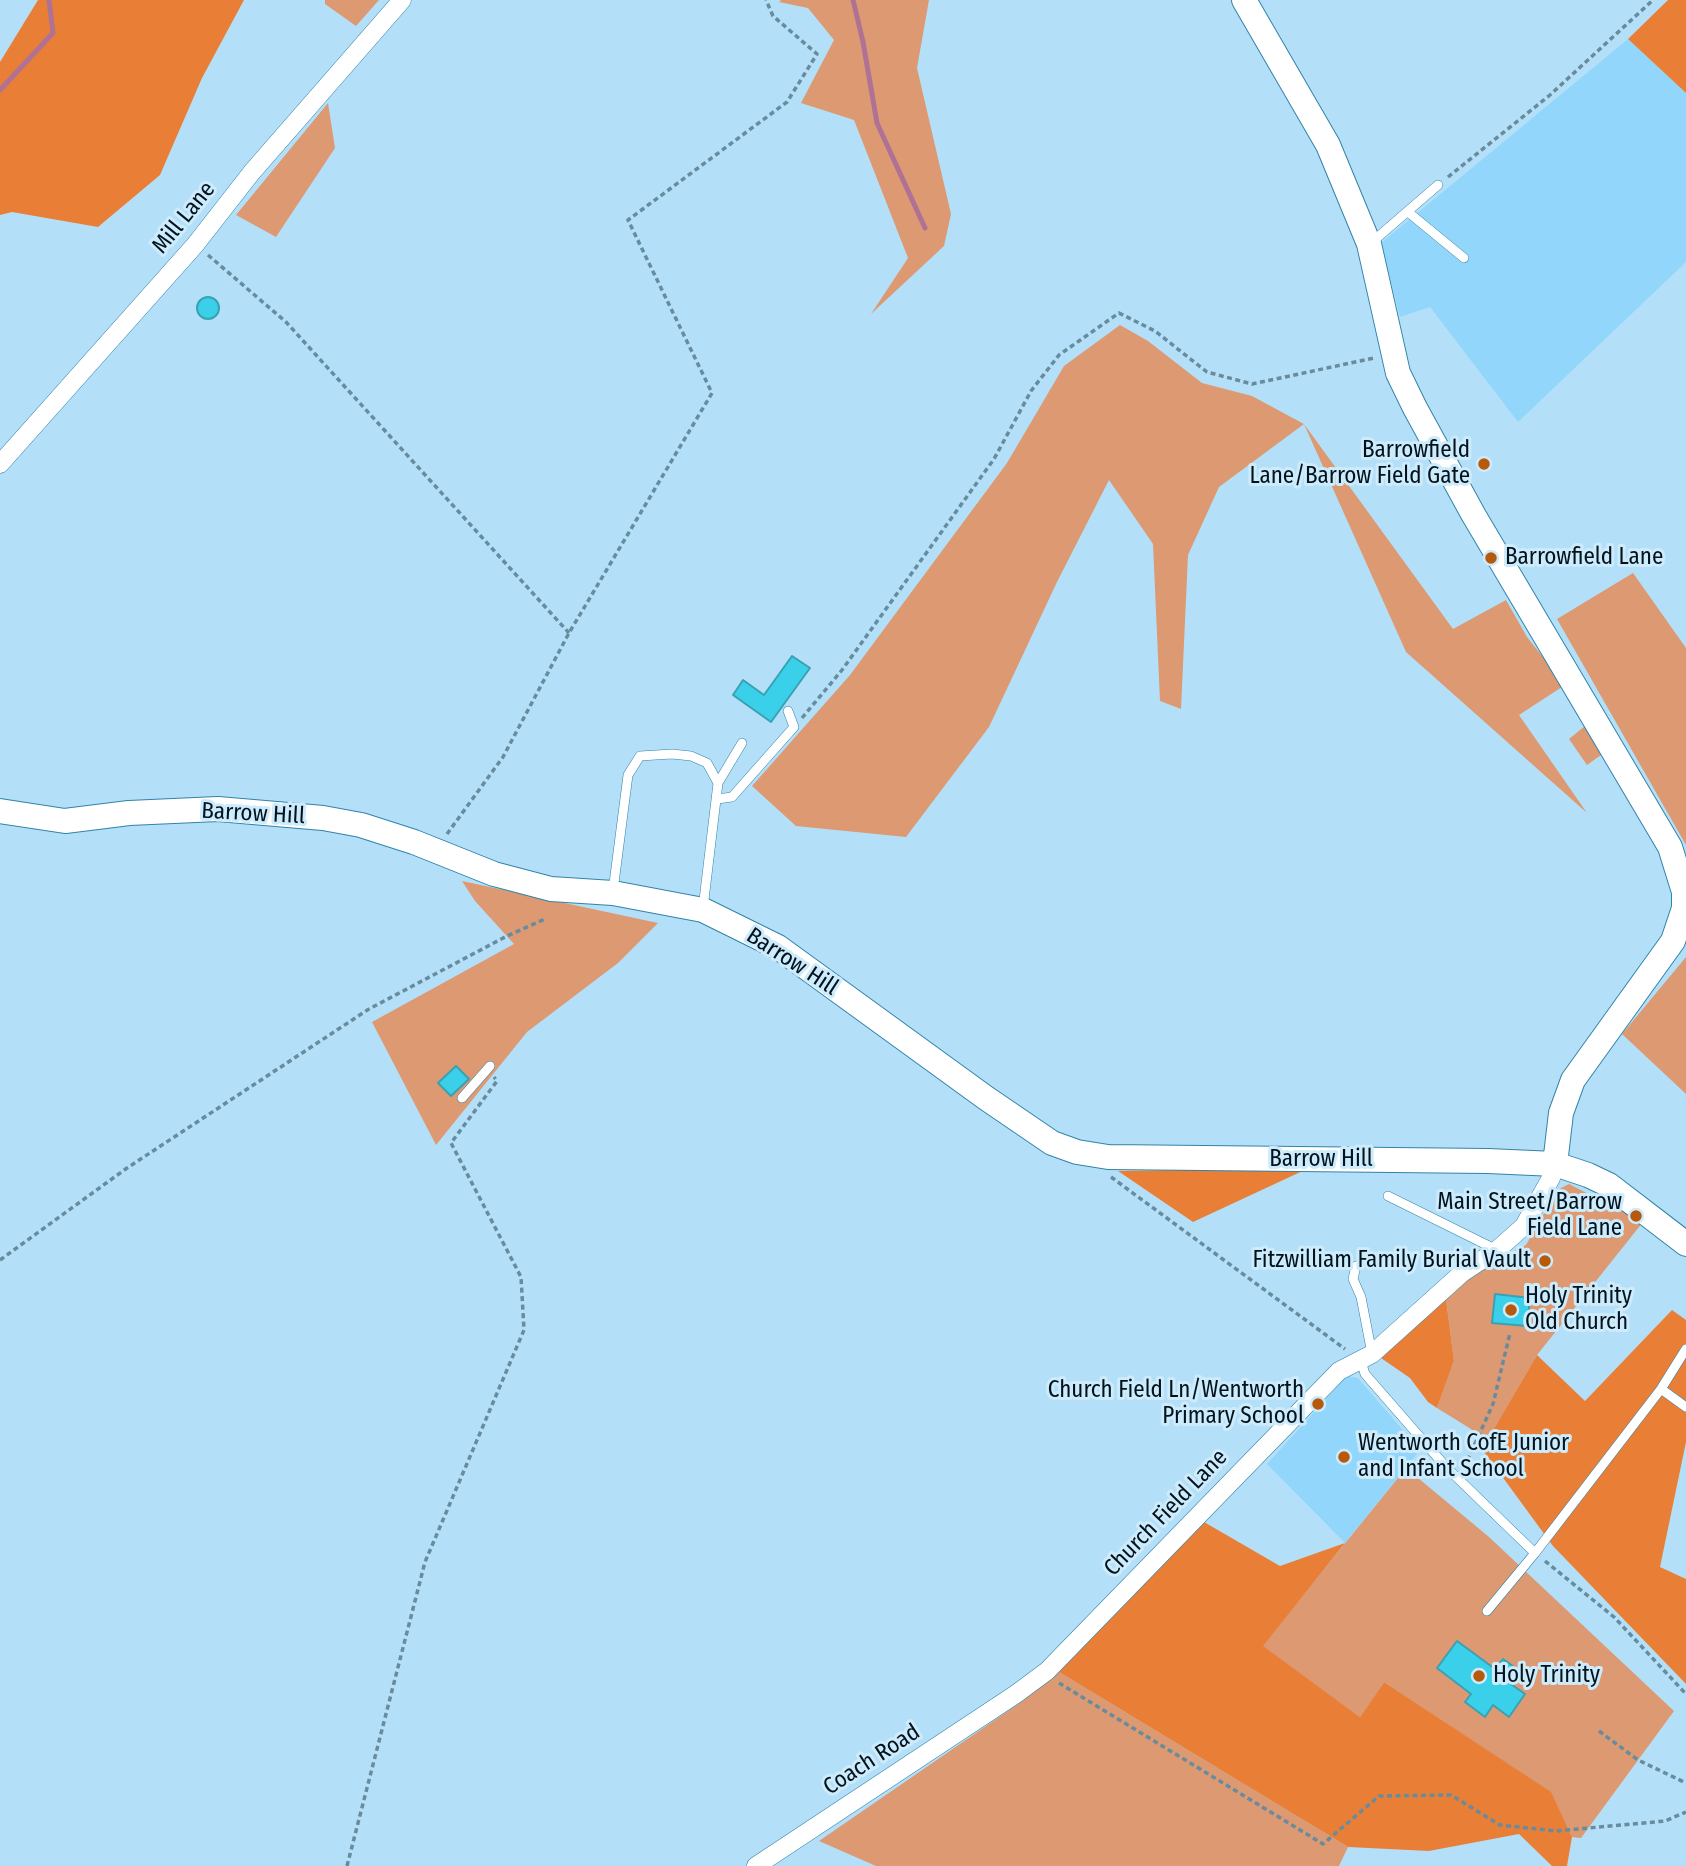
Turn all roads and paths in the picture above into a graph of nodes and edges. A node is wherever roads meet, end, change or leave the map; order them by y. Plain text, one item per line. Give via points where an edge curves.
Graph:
1 (402, 0) edge
2 (765, 0) edge
3 (1244, 0) edge
4 (1653, 0) edge
5 (1438, 185) joint
6 (1408, 212) junction
7 (1369, 244) junction
8 (195, 245) junction
9 (1464, 258) dead end
10 (1393, 352) junction
11 (0, 464) edge
12 (569, 633) junction
13 (788, 711) dead end
14 (794, 727) junction
15 (742, 743) dead end
16 (718, 783) junction
17 (717, 799) junction
18 (0, 811) edge
19 (436, 850) junction
20 (613, 893) junction
21 (703, 910) junction
22 (545, 919) dead end
23 (490, 1066) joint
24 (462, 1098) dead end
25 (1555, 1164) junction
26 (1124, 1186) dead end
27 (1388, 1196) dead end
28 (1686, 1244) edge
29 (1497, 1250) junction
30 (0, 1260) edge
31 (1356, 1266) dead end
32 (1510, 1333) dead end
33 (1686, 1349) edge
34 (1366, 1357) junction
35 (1661, 1389) junction
36 (1686, 1406) edge
37 (1459, 1479) junction
38 (1535, 1553) junction
39 (1487, 1611) dead end
40 (1047, 1671) junction
41 (1016, 1694) joint
42 (1686, 1694) edge
43 (1599, 1731) dead end
44 (1686, 1783) edge
45 (1686, 1812) edge
46 (347, 1866) edge
47 (756, 1866) edge

1 - 8 street, Mill Lane via 252,172
2 - 12 path via 773,16 817,54 811,64 787,102 628,220 712,393
3 - 7 main road via 1328,145
4 - 5 path via 1549,95
5 - 6 lane
6 - 7 lane
6 - 9 lane
7 - 10 main road
8 - 11 street, Mill Lane
8 - 12 path via 286,322
10 - 14 path via 1252,384 1207,372 1155,331 1119,313 1059,355 1031,391 994,459 842,670
10 - 25 main road via 1415,408 1473,514 1670,847 1684,892 1673,942 1573,1080 1561,1113
12 - 19 path via 503,757
13 - 14 lane
14 - 17 lane via 732,797
15 - 16 lane
16 - 17 lane
16 - 20 lane via 707,763 691,756 640,756 628,775
17 - 21 lane
18 - 19 main road, Barrow Hill via 65,821 218,809 323,818 361,825
19 - 20 main road, Barrow Hill via 494,874 551,889
20 - 21 main road, Barrow Hill
21 - 25 main road, Barrow Hill via 778,947 986,1098 1052,1143 1077,1152 1120,1157
22 - 30 path via 369,1009 127,1168
23 - 24 lane
23 - 46 path via 497,1081 451,1143 521,1277 524,1330 425,1562
25 - 28 main road, Barrow Hill via 1609,1185
25 - 29 street, Church Field Lane via 1524,1226
26 - 34 path
27 - 29 lane
29 - 34 street, Church Field Lane via 1462,1273
31 - 34 lane via 1353,1279 1361,1297
32 - 37 path via 1493,1404
33 - 35 lane
34 - 37 lane via 1365,1374
34 - 40 street, Church Field Lane via 1339,1371
35 - 36 lane
35 - 38 lane
37 - 38 lane
38 - 39 lane
38 - 42 path via 1614,1617
40 - 41 street, Church Field Lane
40 - 45 path via 1051,1678 1323,1844 1379,1796 1451,1796 1500,1825 1556,1831 1665,1821
41 - 47 street, Coach Road
43 - 44 path via 1638,1760

